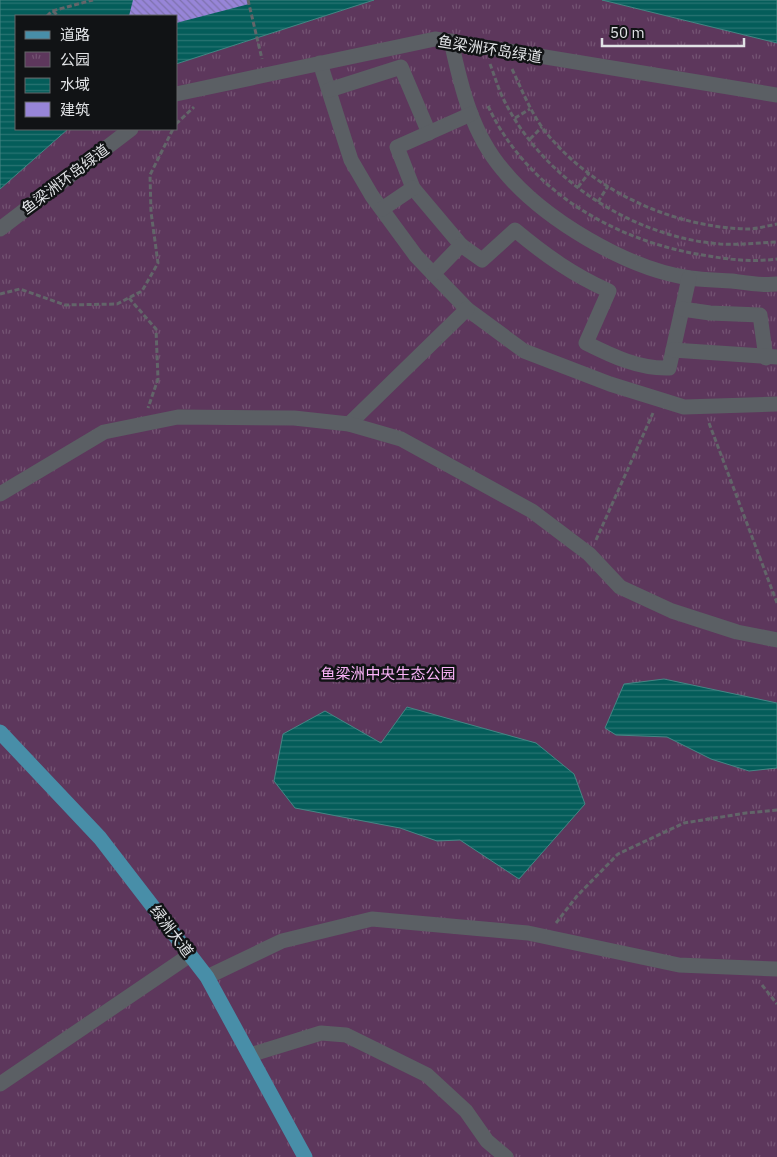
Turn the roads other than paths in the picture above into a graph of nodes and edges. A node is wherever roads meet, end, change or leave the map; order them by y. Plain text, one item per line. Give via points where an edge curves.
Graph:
1 (451, 41) junction
2 (320, 63) junction
3 (329, 90) junction
4 (178, 94) edge
5 (777, 96) edge
6 (471, 114) junction
7 (130, 130) edge
8 (430, 133) junction
9 (413, 188) junction
10 (382, 209) junction
11 (0, 229) edge
12 (461, 245) junction
13 (433, 274) junction
14 (689, 278) junction
15 (777, 284) edge
16 (467, 309) junction
17 (682, 309) junction
18 (673, 350) junction
19 (615, 357) junction
20 (772, 357) edge
21 (602, 381) junction
22 (777, 404) edge
23 (349, 424) junction
24 (0, 494) edge
25 (777, 640) edge
26 (0, 732) edge
27 (190, 955) junction
28 (777, 969) edge
29 (207, 977) junction
30 (250, 1055) junction
31 (0, 1084) edge
32 (305, 1157) edge
33 (506, 1157) edge

1 - 2 street, 鱼梁洲环岛绿道 via 435,39
1 - 5 street, 鱼梁洲环岛绿道
1 - 6 street
2 - 3 street
2 - 4 street, 鱼梁洲环岛绿道
3 - 8 street via 401,67
3 - 10 street via 351,160
6 - 8 street
6 - 14 street via 502,170 528,197 576,232 630,261
7 - 11 street, 鱼梁洲环岛绿道
8 - 9 street via 397,147
9 - 10 street
9 - 12 street
10 - 13 street
12 - 13 street
12 - 19 street via 482,260 515,230 565,269 609,291 586,343
13 - 16 street
14 - 15 street
14 - 17 street
16 - 21 street via 524,351
16 - 23 street
17 - 18 street
17 - 20 street via 760,315
18 - 19 street via 669,368 653,368
18 - 20 street
19 - 21 street
21 - 22 street via 684,406
23 - 24 street via 294,418 178,417 104,432
23 - 25 street via 401,439 532,511 589,554 620,587 682,614 737,632
26 - 27 main road, 绿洲大道 via 100,838
27 - 29 main road, 绿洲大道
27 - 31 street
28 - 29 street via 679,965 528,933 372,919 282,941
29 - 30 main road, 绿洲大道
30 - 32 main road, 绿洲大道
30 - 33 street via 321,1032 346,1035 427,1075 466,1111 487,1140

